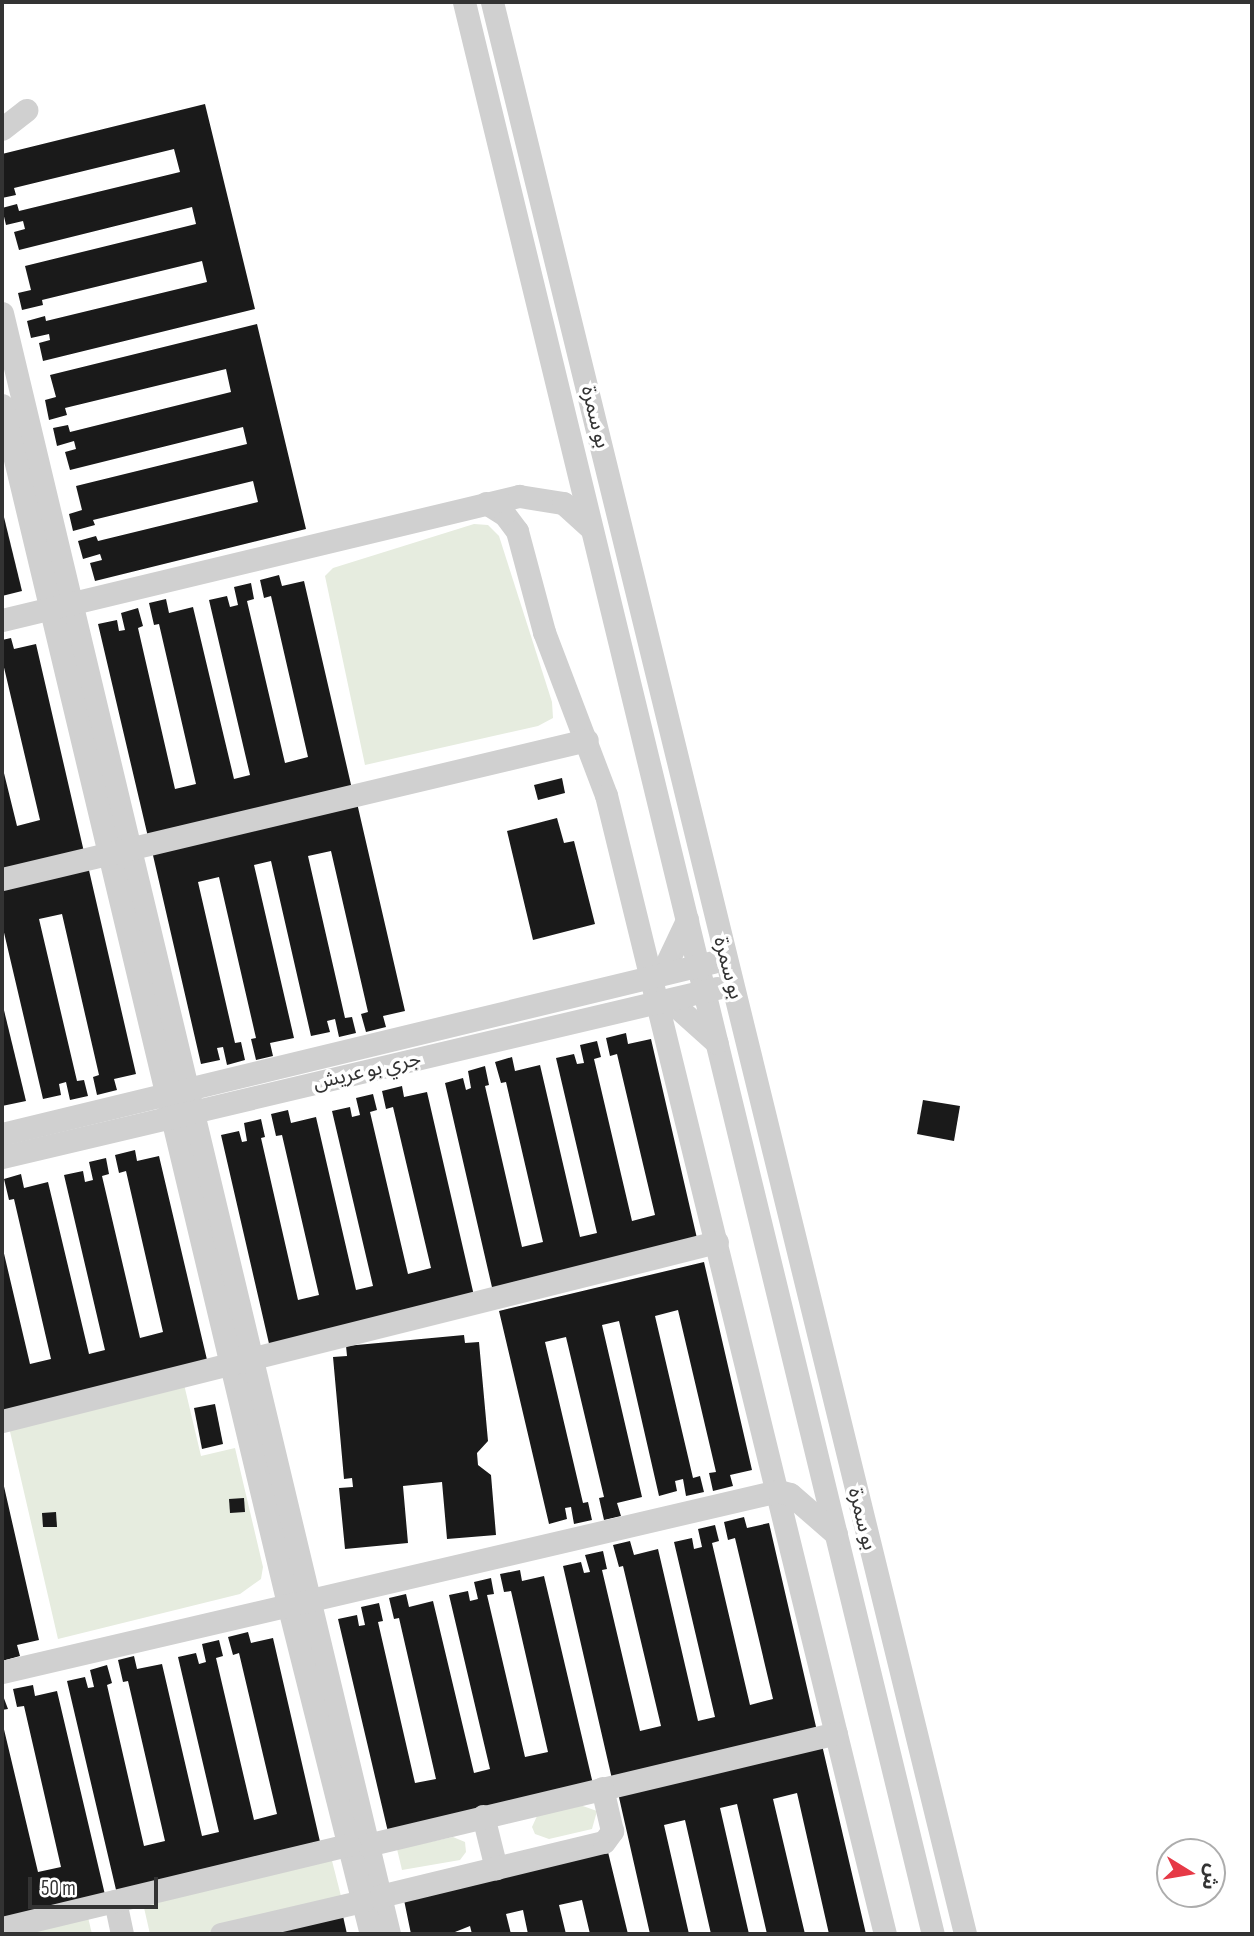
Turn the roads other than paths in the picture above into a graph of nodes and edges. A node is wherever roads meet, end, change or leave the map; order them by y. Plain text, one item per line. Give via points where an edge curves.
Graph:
1 (464, 2) edge
2 (492, 2) edge
3 (2, 105) edge
4 (2, 129) edge
5 (2, 313) edge
6 (8, 369) edge
7 (2, 405) edge
8 (486, 503) junction
9 (590, 527) junction
10 (61, 606) junction
11 (2, 620) edge
12 (587, 740) junction
13 (120, 850) junction
14 (2, 879) edge
15 (687, 920) junction
16 (726, 958) junction
17 (699, 965) junction
18 (657, 974) junction
19 (733, 984) junction
20 (704, 991) junction
21 (664, 1001) junction
22 (717, 1043) junction
23 (180, 1104) junction
24 (2, 1134) edge
25 (2, 1157) edge
26 (717, 1242) junction
27 (241, 1360) junction
28 (2, 1421) edge
29 (784, 1492) junction
30 (836, 1534) junction
31 (298, 1601) junction
32 (2, 1672) edge
33 (836, 1733) junction
34 (601, 1788) junction
35 (483, 1816) junction
36 (358, 1845) junction
37 (496, 1868) junction
38 (372, 1899) junction
39 (115, 1901) junction
40 (2, 1928) edge
41 (930, 1931) edge
42 (122, 1934) edge
43 (221, 1934) edge
44 (371, 1934) edge
45 (389, 1934) edge
46 (885, 1934) edge
47 (965, 1934) edge

1 - 9 street, بو سمرة
2 - 16 street, بو سمرة
3 - 4 street via 26,110
5 - 6 street
6 - 10 street
7 - 10 street
8 - 9 street via 519,496 545,497 563,503
8 - 10 street
8 - 12 street via 505,515 517,531 544,632
9 - 15 street, بو سمرة
10 - 11 street
10 - 13 street
12 - 13 street
12 - 18 street
13 - 14 street
13 - 23 street
15 - 17 street, بو سمرة
15 - 18 street
16 - 17 street, جري بو عريش
16 - 19 street, بو سمرة
17 - 18 street, جري بو عريش
17 - 20 street, بو سمرة
18 - 21 street
18 - 23 street, جري بو عريش
19 - 20 street, جري بو عريش
19 - 47 street, بو سمرة
20 - 21 street, جري بو عريش
20 - 22 street, بو سمرة
21 - 22 street
21 - 23 street, جري بو عريش
21 - 26 street
22 - 30 street, بو سمرة
23 - 24 street, جري بو عريش
23 - 25 street, جري بو عريش
23 - 27 street
26 - 27 street
26 - 29 street
27 - 28 street
27 - 31 street
29 - 30 street
29 - 31 street
29 - 33 street
30 - 41 street, بو سمرة
31 - 32 street
31 - 36 street
33 - 34 street
33 - 46 street
34 - 35 street
34 - 37 street via 612,1831 604,1842
35 - 36 street
35 - 37 street
36 - 38 street
36 - 39 street
37 - 38 street
38 - 43 street
38 - 44 street
38 - 45 street
39 - 40 street
39 - 42 street

